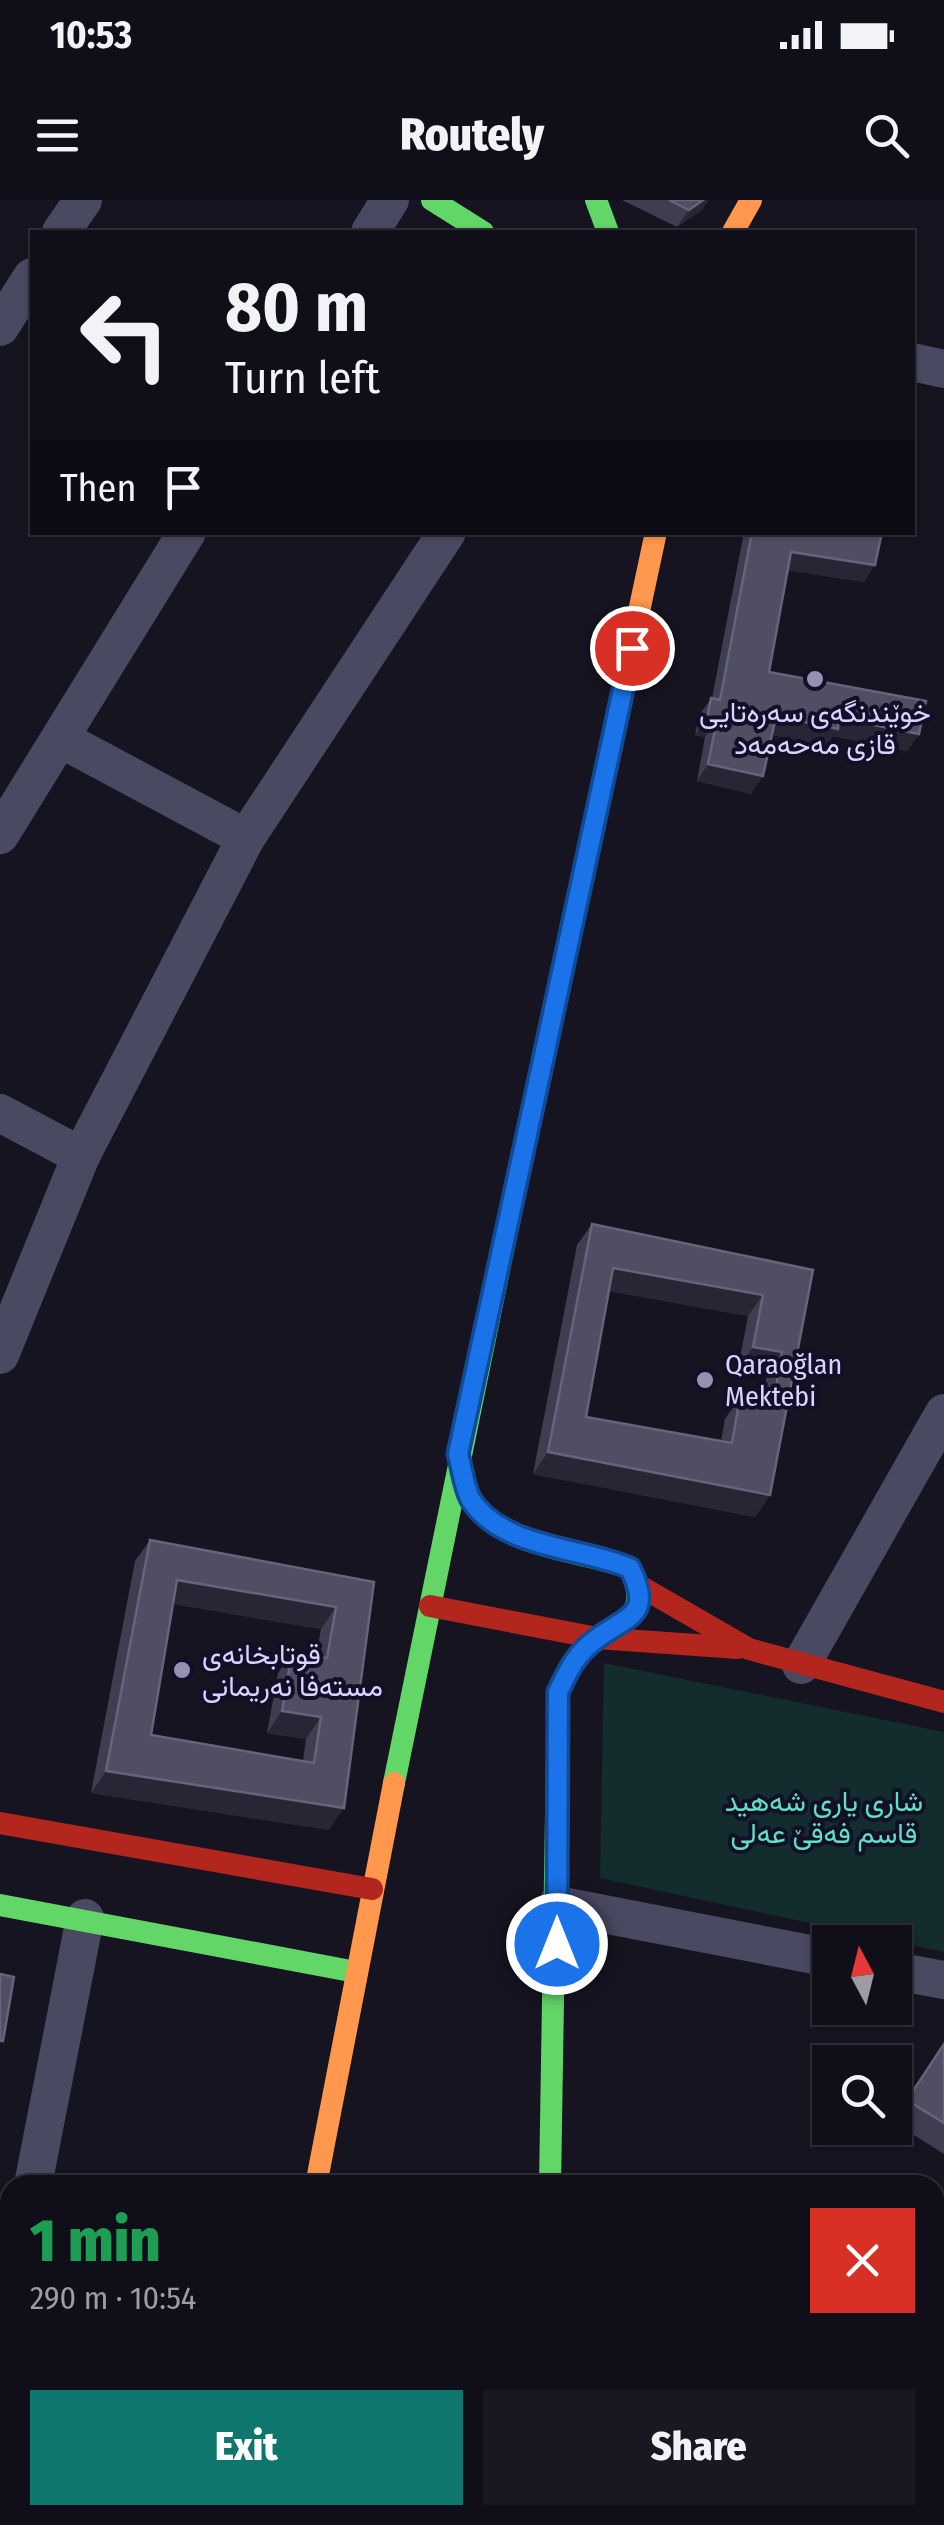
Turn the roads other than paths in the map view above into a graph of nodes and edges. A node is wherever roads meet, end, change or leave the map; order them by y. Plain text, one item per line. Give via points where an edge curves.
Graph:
1 (82, 200) edge
2 (390, 200) edge
3 (432, 200) edge
4 (596, 200) edge
5 (751, 200) edge
6 (63, 230) edge
7 (371, 230) edge
8 (480, 230) edge
9 (607, 230) edge
10 (733, 230) edge
11 (30, 280) edge
12 (0, 327) edge
13 (915, 363) edge
14 (944, 369) edge
15 (184, 535) edge
16 (445, 535) edge
17 (655, 535) edge
18 (61, 739) junction
19 (0, 834) edge
20 (246, 838) junction
21 (0, 1113) edge
22 (81, 1156) junction
23 (0, 1355) edge
24 (944, 1414) edge
25 (458, 1454) junction
26 (932, 1461) edge
27 (525, 1538) junction
28 (494, 1547) dead end
29 (464, 1558) dead end
30 (436, 1572) junction
31 (638, 1585) junction
32 (430, 1606) junction
33 (598, 1638) junction
34 (749, 1649) junction
35 (801, 1666) junction
36 (944, 1702) edge
37 (0, 1823) edge
38 (372, 1889) junction
39 (0, 1905) edge
40 (557, 1906) junction
41 (85, 1918) junction
42 (812, 1955) edge
43 (356, 1972) junction
44 (912, 1974) edge
45 (944, 1980) edge
46 (35, 2175) edge
47 (318, 2175) edge
48 (550, 2175) edge

1 - 6 street
2 - 7 street
3 - 8 main road
4 - 9 main road
5 - 10 main road
11 - 12 street
13 - 14 street
15 - 18 street
16 - 20 street
17 - 25 main road
18 - 19 street
18 - 20 street
20 - 22 street
21 - 22 street
22 - 23 street
24 - 26 street
25 - 27 main road via 471,1499 494,1522
25 - 30 main road
26 - 35 street
27 - 28 main road
27 - 31 main road via 610,1559 630,1568
29 - 30 main road
30 - 32 main road
31 - 33 main road via 640,1604 628,1622
31 - 34 main road
32 - 33 main road
32 - 38 main road
33 - 34 main road
33 - 40 main road via 574,1660 558,1692
34 - 35 main road
35 - 36 main road
37 - 38 main road
38 - 43 main road
39 - 41 main road
40 - 42 street
40 - 48 main road
41 - 43 main road
41 - 46 street
43 - 47 main road
44 - 45 street

